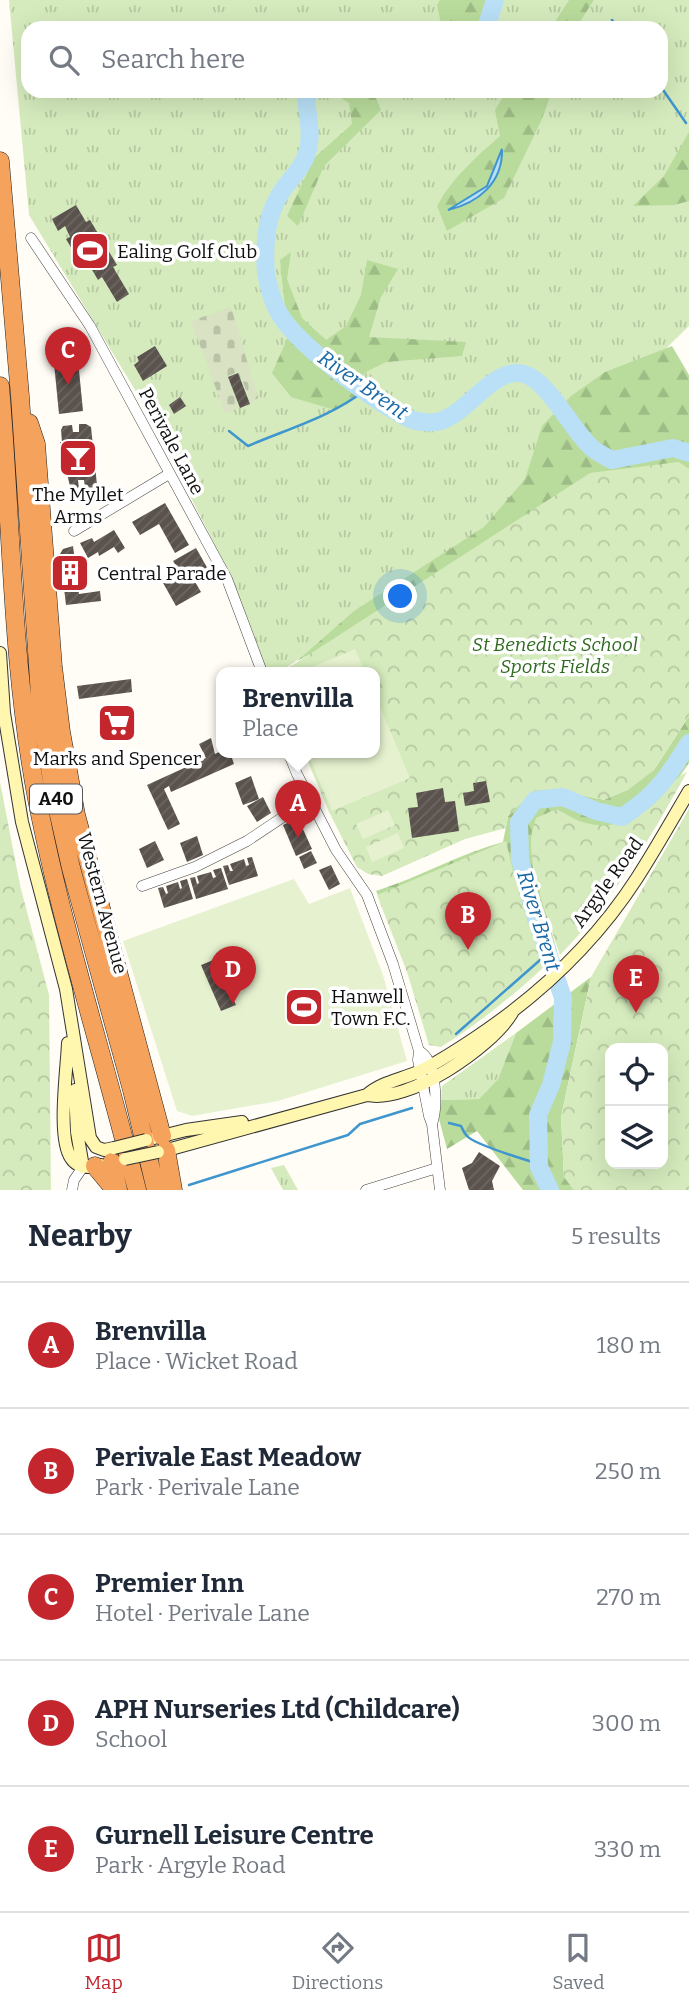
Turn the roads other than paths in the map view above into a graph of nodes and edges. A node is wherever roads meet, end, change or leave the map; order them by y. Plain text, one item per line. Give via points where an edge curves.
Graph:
1 (0, 161) edge
2 (31, 237) dead end
3 (0, 386) edge
4 (20, 396) junction
5 (169, 474) junction
6 (74, 531) dead end
7 (0, 653) edge
8 (260, 667) edge
9 (291, 758) edge
10 (689, 791) edge
11 (310, 799) junction
12 (142, 886) dead end
13 (69, 1015) junction
14 (76, 1054) junction
15 (427, 1074) junction
16 (160, 1144) junction
17 (105, 1159) junction
18 (437, 1168) junction
19 (72, 1190) edge
20 (116, 1190) edge
21 (137, 1190) edge
22 (156, 1190) edge
23 (173, 1190) edge
24 (366, 1190) edge
25 (440, 1190) edge

1 - 4 highway, Western Avenue / A40
2 - 5 street, Perivale Lane via 90,326
3 - 21 highway, Western Avenue / A40 via 23,712 35,786
4 - 16 highway, A40 via 36,444 53,667 76,815
4 - 22 highway, Western Avenue / A40 via 41,711 54,793
5 - 6 street
5 - 8 street, Perivale Lane via 227,579
7 - 13 main road via 4,713 22,822
9 - 11 street
10 - 15 main road, Argyle Road via 637,879 562,969 483,1045
11 - 12 street via 247,841
11 - 15 street via 336,850 367,895 419,1051 427,1057
13 - 14 main road
13 - 17 main road via 65,1139 70,1158
14 - 17 main road via 90,1138
14 - 17 main road via 75,1121
15 - 16 main road, Argyle Road via 376,1097 367,1095
15 - 18 street via 435,1115
16 - 17 main road, Argyle Road, bridge
16 - 23 highway, A40
17 - 19 street via 74,1180
17 - 20 highway
18 - 24 street
18 - 25 street

